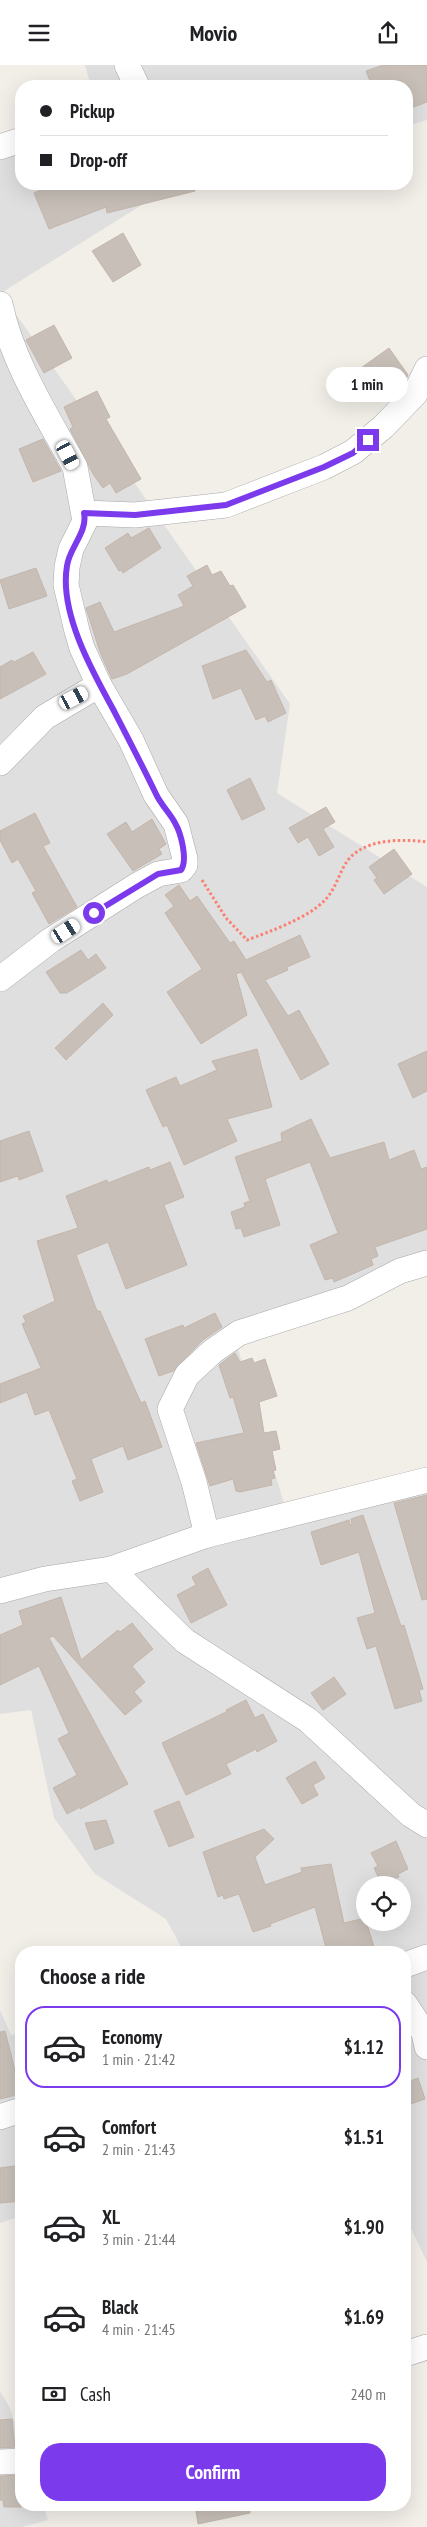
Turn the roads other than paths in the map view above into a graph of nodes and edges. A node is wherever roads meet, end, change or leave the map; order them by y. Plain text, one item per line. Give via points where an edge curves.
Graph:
1 (127, 65) edge
2 (134, 80) edge
3 (15, 142) edge
4 (0, 147) edge
5 (0, 304) edge
6 (427, 369) edge
7 (84, 513) junction
8 (99, 685) junction
9 (0, 763) edge
10 (0, 979) edge
11 (427, 1263) edge
12 (427, 1480) edge
13 (207, 1535) junction
14 (111, 1569) junction
15 (0, 1591) edge
16 (427, 1825) edge
17 (427, 1957) edge
18 (411, 1963) edge
19 (411, 2013) edge
20 (427, 2047) edge
21 (15, 2112) edge
22 (0, 2117) edge
23 (427, 2347) edge
24 (411, 2352) edge
25 (15, 2461) edge
26 (0, 2462) edge

1 - 2 street
3 - 4 street
5 - 7 street via 5,327 18,358 75,467
6 - 7 street via 415,394 383,427 353,453 324,467 226,505 135,515
7 - 8 street via 84,526 71,549 66,567 66,585 82,648
8 - 9 street via 45,717
8 - 10 street via 138,754 156,795 176,824 185,865 181,870 166,871 136,886 51,940
11 - 13 street via 400,1271 348,1298 239,1333 187,1375 170,1409
12 - 13 street
13 - 14 street
14 - 15 street via 45,1579
14 - 16 street via 185,1641 308,1720 410,1815
17 - 18 street
19 - 20 street via 424,2033
21 - 22 street
23 - 24 street
25 - 26 street

